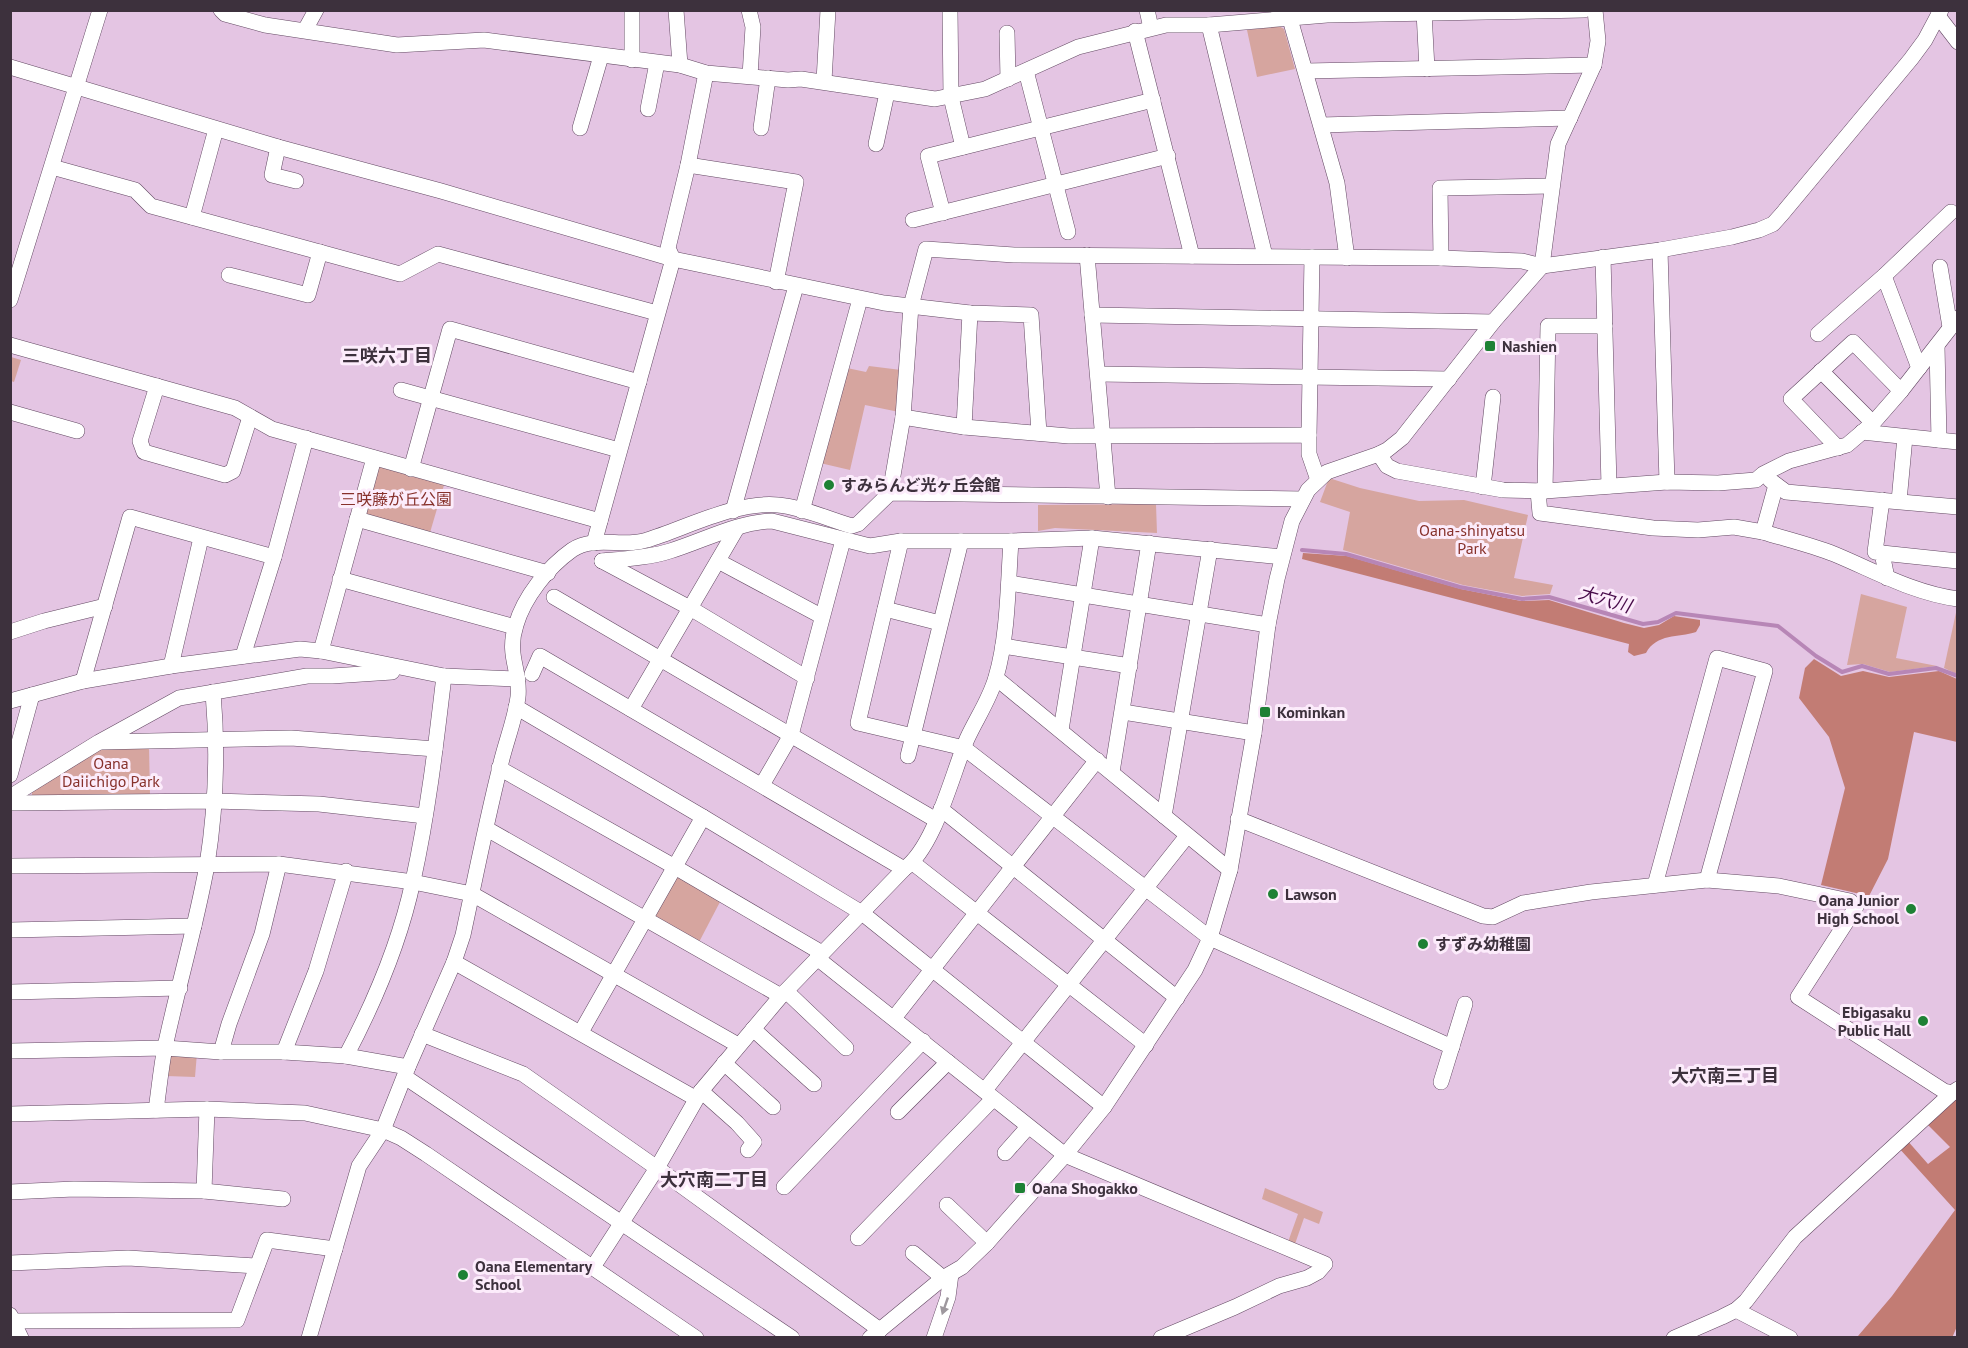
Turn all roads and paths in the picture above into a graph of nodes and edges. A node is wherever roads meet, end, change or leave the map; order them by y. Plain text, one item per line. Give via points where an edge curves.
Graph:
1 (221, 10) edge
2 (316, 10) edge
3 (632, 10) edge
4 (676, 10) edge
5 (749, 10) edge
6 (828, 10) edge
7 (950, 10) edge
8 (1147, 10) edge
9 (1584, 10) edge
10 (1595, 10) edge
11 (96, 11) edge
12 (1424, 12) junction
13 (1939, 13) edge
14 (1299, 16) edge
15 (1209, 26) junction
16 (1151, 28) junction
17 (305, 30) junction
18 (1135, 32) junction
19 (1007, 33) dead end
20 (1958, 42) edge
21 (601, 56) junction
22 (632, 60) junction
23 (657, 63) junction
24 (681, 65) junction
25 (1594, 65) junction
26 (10, 68) edge
27 (1427, 69) junction
28 (1026, 71) junction
29 (1305, 71) junction
30 (706, 73) junction
31 (750, 76) junction
32 (768, 78) junction
33 (1008, 79) junction
34 (824, 81) junction
35 (77, 88) junction
36 (887, 93) junction
37 (951, 97) junction
38 (1153, 100) junction
39 (648, 109) dead end
40 (1570, 118) junction
41 (1321, 125) junction
42 (580, 128) dead end
43 (761, 128) dead end
44 (1041, 128) junction
45 (216, 129) junction
46 (876, 144) dead end
47 (278, 147) junction
48 (963, 147) junction
49 (1168, 156) junction
50 (688, 165) junction
51 (52, 167) junction
52 (296, 181) dead end
53 (1056, 184) junction
54 (1552, 186) junction
55 (1951, 212) dead end
56 (943, 213) junction
57 (192, 217) junction
58 (912, 220) dead end
59 (1068, 232) dead end
60 (1660, 250) junction
61 (320, 252) junction
62 (1087, 255) junction
63 (1192, 255) junction
64 (1265, 256) junction
65 (1312, 257) junction
66 (1604, 257) junction
67 (1347, 258) junction
68 (1441, 258) junction
69 (673, 259) junction
70 (1542, 266) junction
71 (1940, 267) dead end
72 (14, 274) edge
73 (229, 275) dead end
74 (1884, 276) junction
75 (776, 282) junction
76 (796, 286) junction
77 (860, 299) junction
78 (10, 300) edge
79 (911, 306) junction
80 (970, 313) junction
81 (657, 314) junction
82 (1092, 315) junction
83 (1311, 319) junction
84 (1493, 322) junction
85 (1954, 323) edge
86 (1605, 326) junction
87 (1818, 334) dead end
88 (10, 345) edge
89 (1937, 346) junction
90 (1919, 368) junction
91 (1821, 371) junction
92 (1098, 374) junction
93 (1310, 377) junction
94 (1449, 379) junction
95 (639, 382) junction
96 (157, 386) junction
97 (401, 390) dead end
98 (1901, 391) junction
99 (1493, 397) dead end
100 (431, 398) junction
101 (10, 412) edge
102 (250, 417) junction
103 (903, 417) junction
104 (964, 427) junction
105 (1867, 428) junction
106 (77, 431) dead end
107 (1039, 432) junction
108 (1103, 435) junction
109 (1309, 435) junction
110 (1905, 437) junction
111 (306, 438) junction
112 (1939, 440) junction
113 (1958, 442) edge
114 (1838, 448) junction
115 (619, 450) junction
116 (1379, 454) junction
117 (374, 458) junction
118 (411, 469) junction
119 (1763, 474) junction
120 (1318, 480) junction
121 (1667, 482) junction
122 (1776, 485) junction
123 (1609, 486) junction
124 (1484, 487) junction
125 (1542, 491) junction
126 (890, 493) junction
127 (1108, 497) junction
128 (1303, 499) junction
129 (1882, 500) junction
130 (1899, 501) junction
131 (1958, 507) edge
132 (733, 511) junction
133 (802, 511) junction
134 (357, 519) junction
135 (600, 521) junction
136 (737, 528) junction
137 (1763, 532) junction
138 (201, 538) junction
139 (1092, 538) junction
140 (843, 540) junction
141 (901, 541) junction
142 (961, 541) junction
143 (1011, 542) junction
144 (594, 543) junction
145 (1149, 543) junction
146 (1210, 549) junction
147 (1882, 553) junction
148 (274, 557) junction
149 (1282, 557) junction
150 (718, 561) junction
151 (1958, 561) edge
152 (548, 573) junction
153 (340, 579) junction
154 (1887, 579) junction
155 (1008, 583) junction
156 (1083, 594) junction
157 (554, 597) dead end
158 (1958, 599) edge
159 (1139, 604) junction
160 (105, 606) junction
161 (690, 608) junction
162 (885, 609) junction
163 (1198, 613) junction
164 (821, 616) junction
165 (940, 623) junction
166 (1268, 625) junction
167 (515, 627) junction
168 (10, 632) edge
169 (1003, 646) junction
170 (323, 652) junction
171 (243, 656) junction
172 (1073, 657) junction
173 (661, 658) junction
174 (171, 666) junction
175 (1130, 666) junction
176 (412, 670) junction
177 (320, 676) junction
178 (444, 676) junction
179 (525, 676) junction
180 (807, 678) junction
181 (996, 678) junction
182 (83, 681) junction
183 (213, 692) junction
184 (32, 695) junction
185 (10, 701) edge
186 (516, 707) junction
187 (631, 709) junction
188 (1123, 712) junction
189 (1179, 721) junction
190 (1061, 730) junction
191 (1254, 733) junction
192 (791, 735) junction
193 (912, 735) junction
194 (217, 740) junction
195 (99, 742) junction
196 (964, 748) junction
197 (435, 749) junction
198 (908, 756) dead end
199 (1097, 760) junction
200 (500, 768) junction
201 (1112, 772) junction
202 (10, 774) edge
203 (762, 785) junction
204 (10, 797) edge
205 (214, 801) junction
206 (10, 803) edge
207 (939, 815) junction
208 (1052, 815) junction
209 (425, 816) junction
210 (1164, 816) junction
211 (704, 817) junction
212 (1238, 819) junction
213 (487, 829) junction
214 (1187, 836) junction
215 (207, 864) junction
216 (279, 864) junction
217 (10, 866) edge
218 (908, 866) junction
219 (675, 867) junction
220 (1013, 867) junction
221 (1230, 870) junction
222 (346, 872) junction
223 (1707, 880) junction
224 (413, 882) junction
225 (1655, 885) junction
226 (1144, 888) junction
227 (472, 894) junction
228 (976, 912) junction
229 (862, 913) junction
230 (645, 918) junction
231 (194, 926) junction
232 (10, 930) edge
233 (1210, 938) junction
234 (1104, 939) junction
235 (819, 955) junction
236 (454, 962) junction
237 (932, 969) junction
238 (613, 976) junction
239 (1068, 985) junction
240 (180, 988) junction
241 (10, 992) edge
242 (784, 994) junction
243 (1177, 998) junction
244 (1465, 1004) dead end
245 (894, 1018) junction
246 (753, 1029) junction
247 (581, 1032) junction
248 (422, 1034) junction
249 (923, 1041) junction
250 (1023, 1042) junction
251 (1146, 1044) junction
252 (738, 1045) junction
253 (1452, 1047) junction
254 (165, 1048) junction
255 (846, 1048) dead end
256 (10, 1051) edge
257 (221, 1052) junction
258 (284, 1052) junction
259 (346, 1056) junction
260 (948, 1062) junction
261 (724, 1063) junction
262 (407, 1072) junction
263 (1441, 1082) dead end
264 (814, 1084) dead end
265 (1955, 1091) edge
266 (698, 1094) junction
267 (989, 1095) junction
268 (773, 1107) dead end
269 (1104, 1107) junction
270 (156, 1110) junction
271 (207, 1110) junction
272 (898, 1112) dead end
273 (10, 1114) edge
274 (1028, 1126) junction
275 (383, 1130) junction
276 (748, 1150) dead end
277 (1005, 1153) dead end
278 (1065, 1155) junction
279 (657, 1168) junction
280 (784, 1187) dead end
281 (204, 1191) junction
282 (10, 1192) edge
283 (283, 1199) dead end
284 (947, 1205) dead end
285 (622, 1222) junction
286 (858, 1238) dead end
287 (987, 1243) junction
288 (335, 1249) junction
289 (913, 1253) dead end
290 (10, 1263) edge
291 (257, 1266) junction
292 (593, 1267) junction
293 (947, 1276) junction
294 (1736, 1310) junction
295 (12, 1319) edge
296 (875, 1334) edge
297 (21, 1338) edge
298 (309, 1338) edge
299 (696, 1338) edge
300 (792, 1338) edge
301 (934, 1338) edge
302 (1161, 1338) edge
303 (1674, 1338) edge
304 (1790, 1338) edge

1 - 17 street via 266,25
2 - 17 street
3 - 22 street
4 - 24 street
5 - 31 street via 753,27
6 - 34 street
7 - 37 street
8 - 16 street
9 - 12 street
10 - 25 street via 1598,41
11 - 35 street
12 - 14 street
12 - 27 street
13 - 20 street
13 - 60 street via 1911,59 1773,224 1732,237
14 - 15 street
14 - 29 street
15 - 16 street
15 - 64 street
16 - 18 street
17 - 21 street via 397,45 484,40
18 - 28 street via 1078,47
18 - 38 street
19 - 33 street
21 - 22 street
21 - 42 street
22 - 23 street
23 - 24 street
23 - 39 street
24 - 30 street
25 - 27 street
25 - 40 street
26 - 35 street
27 - 29 street
28 - 33 street
28 - 44 street
29 - 41 street
30 - 31 street
30 - 50 street
31 - 32 street
32 - 34 street
32 - 43 street
33 - 37 street
34 - 36 street
35 - 45 street
35 - 51 street
36 - 37 street
36 - 46 street
37 - 48 street
38 - 44 street
38 - 49 street
40 - 41 street
40 - 54 street via 1558,144
41 - 67 street via 1337,183
44 - 48 street
44 - 53 street
45 - 47 street
45 - 57 street
47 - 52 street via 272,175
47 - 69 street
48 - 56 street via 928,156
49 - 53 street
49 - 63 street
50 - 69 street via 668,248
50 - 75 street via 796,182
51 - 57 street via 135,190 151,206
51 - 72 street
53 - 56 street
53 - 59 street
54 - 68 street via 1440,188
54 - 70 street
55 - 74 street
56 - 58 street
57 - 61 street
60 - 66 street
60 - 121 street
61 - 73 street via 308,295
61 - 81 street via 400,274 438,254
62 - 63 street
62 - 79 street via 926,249
62 - 82 street
63 - 64 street
64 - 65 street
65 - 67 street
65 - 83 street
66 - 70 street
66 - 86 street
67 - 68 street
68 - 70 street via 1522,261
69 - 75 street
69 - 81 street
70 - 84 street
71 - 85 street
72 - 78 street
74 - 87 street
74 - 90 street
75 - 76 street
76 - 77 street
76 - 132 street
77 - 79 street
77 - 133 street
79 - 80 street
79 - 103 street
80 - 104 street
80 - 107 street via 1031,315
81 - 95 street
82 - 83 street
82 - 92 street
83 - 84 street
83 - 93 street
84 - 94 street
85 - 89 street
86 - 123 street
86 - 125 street via 1548,326
88 - 96 street
89 - 90 street
89 - 112 street
90 - 98 street
91 - 98 street via 1853,342
91 - 105 street
91 - 114 street via 1791,399
92 - 93 street
92 - 108 street
93 - 94 street
93 - 109 street
94 - 116 street via 1402,438
95 - 100 street via 450,329
95 - 115 street
96 - 102 street via 235,408
96 - 102 street via 140,441 144,452 225,475 232,471
97 - 100 street
98 - 105 street
99 - 124 street
100 - 115 street
100 - 118 street
101 - 106 street
102 - 111 street via 272,429
103 - 104 street
103 - 126 street
104 - 107 street
105 - 110 street
105 - 114 street via 1847,446
107 - 108 street
108 - 109 street
108 - 127 street
109 - 120 street via 1309,454
110 - 112 street
110 - 130 street
111 - 117 street
111 - 148 street
112 - 113 street
114 - 119 street via 1789,461
115 - 135 street
116 - 120 street via 1327,472
116 - 124 street via 1387,466 1397,471
117 - 118 street
117 - 134 street
118 - 135 street
119 - 121 street via 1756,480
119 - 122 street
120 - 128 street
121 - 123 street
122 - 129 street via 1786,492
122 - 137 street
123 - 125 street
124 - 125 street
125 - 137 street via 1540,513 1653,528 1734,527
126 - 127 street
126 - 133 street via 852,526
127 - 128 street
128 - 149 street
129 - 130 street
129 - 147 street via 1875,552
130 - 131 street
132 - 133 street via 778,505
132 - 144 street via 645,541
134 - 152 street
134 - 153 street
135 - 144 street
136 - 140 street via 772,521
136 - 150 street
136 - 161 street via 668,552 602,561
137 - 154 street via 1833,554
138 - 148 street
138 - 160 street via 130,517
138 - 174 street
139 - 143 street
139 - 145 street
139 - 156 street
140 - 141 street via 870,546
140 - 164 street
141 - 142 street
141 - 162 street
142 - 143 street
142 - 165 street
143 - 155 street
144 - 152 street via 574,549
145 - 146 street
145 - 159 street
146 - 149 street
146 - 163 street
147 - 151 street
147 - 154 street
148 - 171 street
149 - 166 street
150 - 161 street
150 - 164 street
152 - 167 street via 520,612
153 - 167 street
153 - 170 street
154 - 158 street via 1934,596
155 - 156 street
155 - 169 street
156 - 159 street
156 - 172 street
157 - 173 street
159 - 163 street
159 - 175 street
160 - 168 street
160 - 182 street
161 - 173 street
161 - 180 street
162 - 165 street
162 - 193 street via 858,723
163 - 166 street
163 - 189 street
164 - 180 street
165 - 193 street
166 - 191 street
167 - 179 street via 512,659
169 - 172 street
169 - 181 street
170 - 171 street via 300,649
170 - 176 street
170 - 177 street
171 - 174 street
172 - 175 street
172 - 190 street
173 - 187 street
173 - 192 street
174 - 182 street
175 - 188 street
176 - 177 street
176 - 178 street
177 - 183 street
178 - 179 street
178 - 197 street
179 - 186 street
179 - 187 street via 540,656
180 - 192 street
181 - 190 street
181 - 196 street
182 - 184 street
183 - 194 street
183 - 195 street via 179,698
184 - 185 street
184 - 202 street
186 - 200 street
186 - 211 street
187 - 203 street
188 - 189 street
188 - 201 street
189 - 191 street
189 - 210 street
190 - 199 street
191 - 212 street
192 - 203 street
192 - 207 street
193 - 196 street
193 - 198 street
194 - 195 street
194 - 197 street via 291,738
194 - 205 street
195 - 204 street
196 - 207 street
196 - 208 street
197 - 209 street
199 - 201 street
199 - 208 street
200 - 213 street
200 - 219 street
201 - 210 street
203 - 218 street
205 - 206 street
205 - 209 street via 320,804
205 - 215 street
207 - 218 street
207 - 220 street
208 - 220 street
208 - 226 street
209 - 224 street
210 - 214 street
211 - 219 street
211 - 229 street
212 - 221 street
212 - 225 street via 1483,916 1493,917 1523,903
213 - 227 street
213 - 230 street
214 - 221 street
214 - 226 street
215 - 216 street
215 - 217 street
215 - 231 street
216 - 222 street
216 - 257 street via 262,934
218 - 228 street
218 - 229 street
219 - 230 street
219 - 235 street
220 - 228 street
220 - 234 street
221 - 233 street
222 - 224 street
222 - 258 street via 316,971
223 - 225 street
223 - 225 street via 1765,671 1717,658
223 - 265 street via 1779,886 1850,901 1856,907 1798,997 1944,1091
224 - 227 street
224 - 259 street via 371,1008
226 - 233 street
226 - 234 street
227 - 236 street
227 - 238 street
228 - 237 street
228 - 239 street
229 - 235 street
229 - 237 street
230 - 238 street
230 - 242 street
231 - 232 street
231 - 240 street
233 - 243 street
233 - 253 street
234 - 239 street
234 - 243 street
235 - 242 street
235 - 245 street
236 - 247 street
236 - 248 street
237 - 245 street
237 - 250 street
238 - 247 street
238 - 252 street
239 - 250 street
239 - 251 street
240 - 241 street
240 - 254 street
242 - 246 street
242 - 255 street
243 - 251 street
244 - 253 street
245 - 249 street
246 - 252 street
246 - 264 street
247 - 266 street
248 - 262 street
248 - 279 street via 523,1074
249 - 260 street
249 - 280 street
250 - 267 street
250 - 269 street
251 - 269 street
252 - 261 street
253 - 263 street
254 - 256 street
254 - 257 street
254 - 270 street
257 - 258 street
258 - 259 street
259 - 262 street
260 - 267 street
260 - 272 street
261 - 266 street
261 - 268 street
262 - 275 street
262 - 285 street
265 - 294 street via 1795,1237
266 - 276 street via 738,1124 754,1142
266 - 279 street
267 - 274 street
267 - 286 street
269 - 278 street
270 - 271 street
270 - 273 street
271 - 275 street via 305,1113
271 - 281 street
274 - 277 street
274 - 278 street
275 - 288 street via 359,1166
275 - 292 street via 426,1154
278 - 287 street
278 - 302 street via 1325,1264 1307,1278 1279,1286
279 - 285 street
279 - 296 street
281 - 282 street
281 - 283 street
284 - 287 street
285 - 292 street
285 - 300 street
287 - 293 street via 962,1268
288 - 291 street via 267,1240
288 - 298 street
289 - 293 street
290 - 291 street via 128,1258
291 - 295 street via 237,1320
292 - 299 street
293 - 296 street
293 -> 301 street via 948,1297
294 - 303 street
294 - 304 street
295 - 297 street

